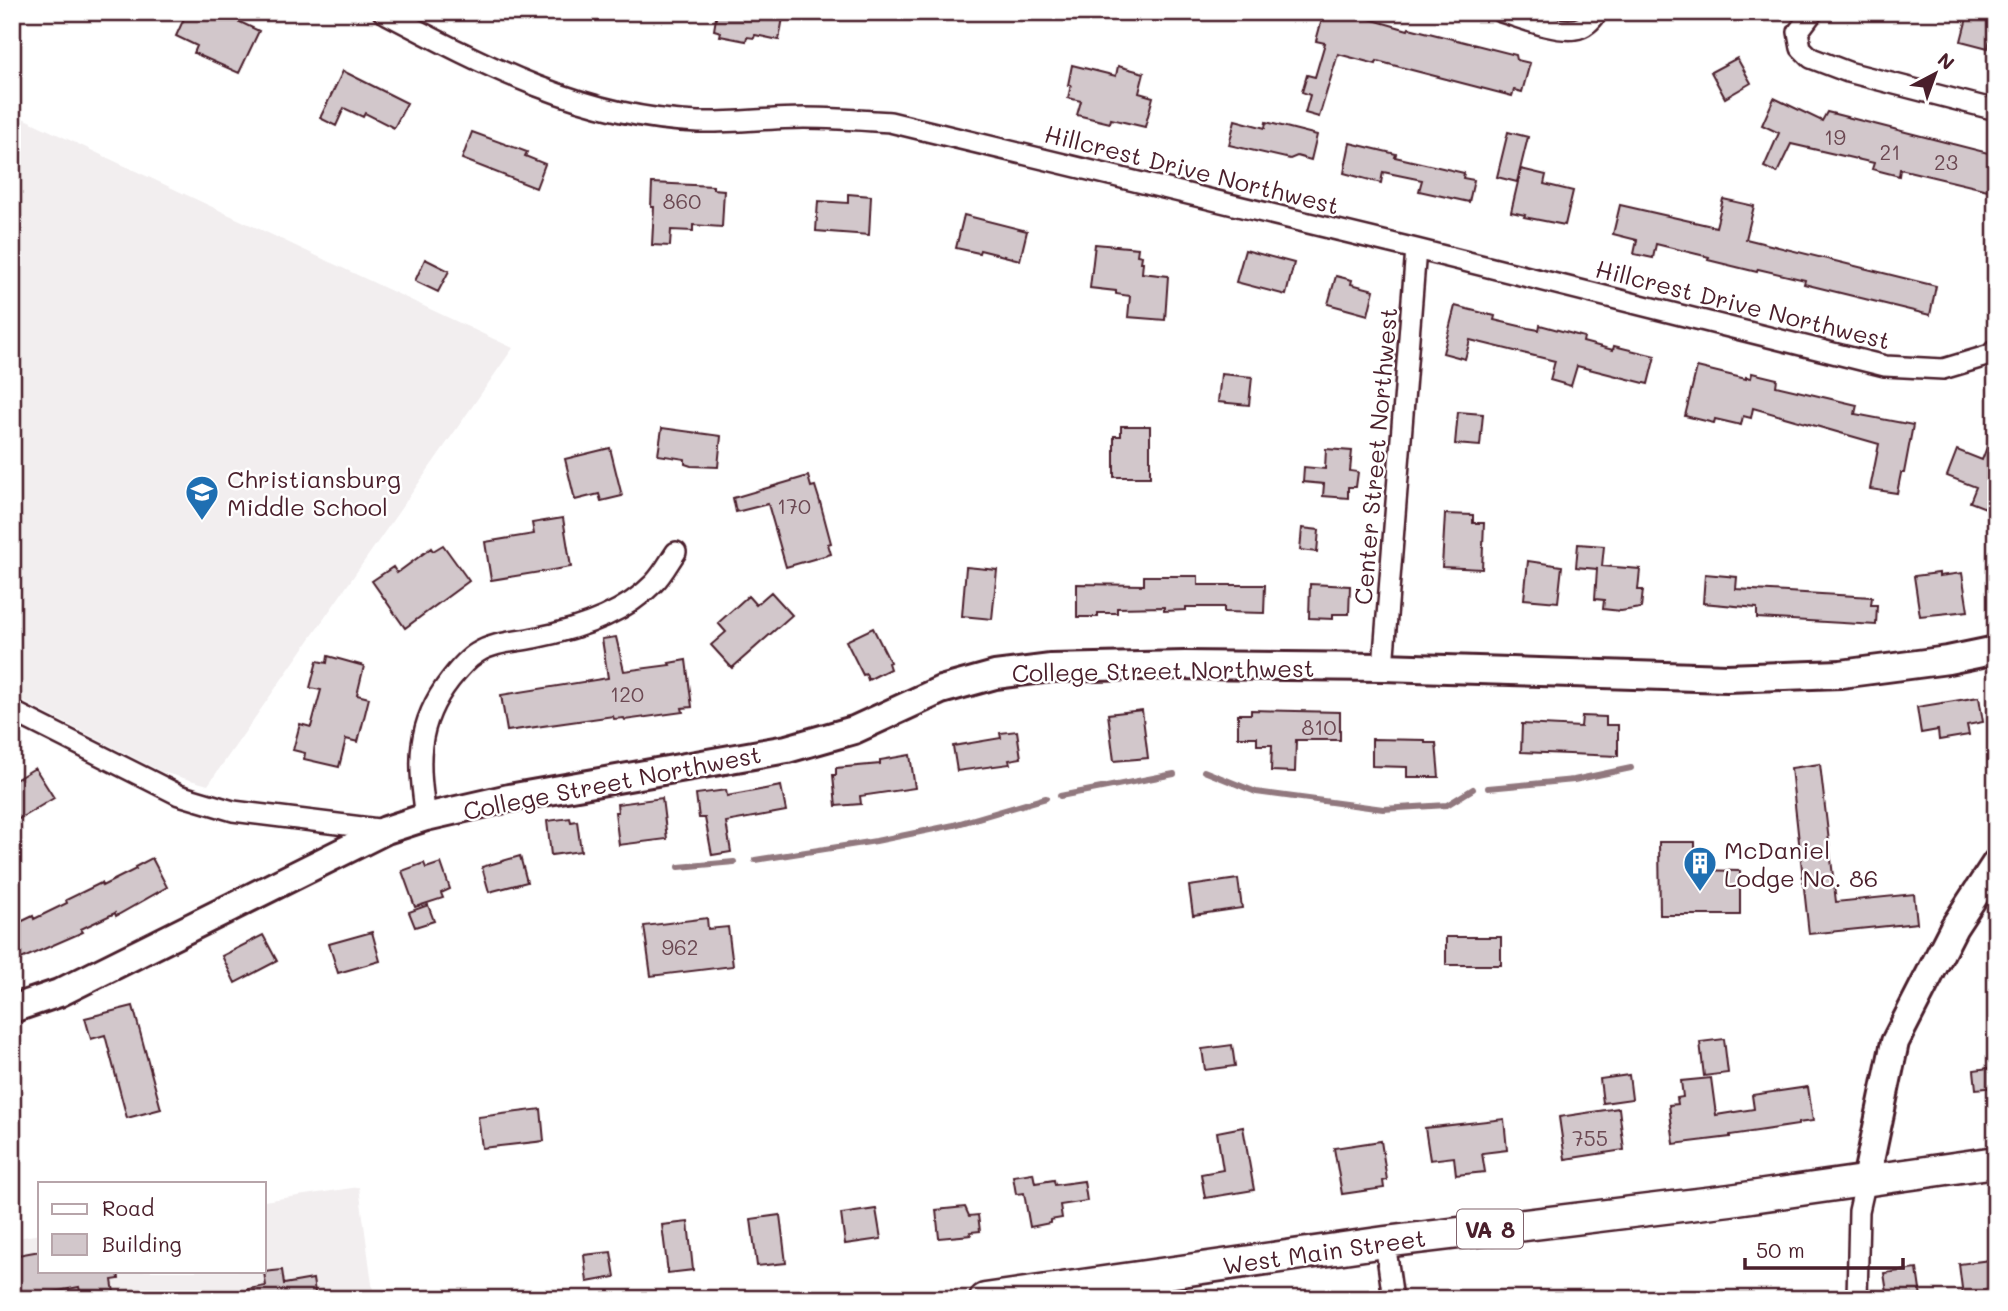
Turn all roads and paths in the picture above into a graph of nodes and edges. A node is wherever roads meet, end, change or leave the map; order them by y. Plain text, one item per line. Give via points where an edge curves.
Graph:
1 (383, 12) edge
2 (1501, 12) edge
3 (1598, 12) edge
4 (1813, 12) edge
5 (1996, 110) edge
6 (1416, 248) junction
7 (1996, 349) edge
8 (676, 552) dead end
9 (1996, 649) edge
10 (1383, 667) junction
11 (12, 711) edge
12 (426, 817) junction
13 (386, 830) junction
14 (1996, 863) edge
15 (12, 1009) edge
16 (1996, 1162) edge
17 (1866, 1180) junction
18 (1385, 1242) junction
19 (1161, 1286) edge
20 (985, 1299) edge
21 (1393, 1299) edge
22 (1857, 1299) edge

1 - 6 street, Hillcrest Drive Northwest via 481,63 563,97 639,115 697,122 890,121
2 - 3 street via 1576,29
4 - 5 street via 1798,32 1801,48 1811,58
6 - 7 street, Hillcrest Drive Northwest via 1885,366 1943,369
6 - 10 street, Center Street Northwest
8 - 12 street via 656,582 633,601 583,624 477,653 455,673 426,718 421,746
9 - 10 street, College Street Northwest via 1841,674 1727,678
10 - 12 street, College Street Northwest via 1185,665 1051,668 996,675 941,690 854,730 787,750 509,798
11 - 13 street via 179,795 233,811
12 - 13 street, College Street Northwest
13 - 15 street, College Street Northwest via 59,993
14 - 17 street via 1954,927 1895,1042
16 - 17 main road, West Main Street / VA 8
17 - 18 main road, West Main Street / VA 8
17 - 22 street via 1859,1211
18 - 19 main road, West Main Street / VA 8
18 - 21 street
19 - 20 main road, West Main Street / VA 8

